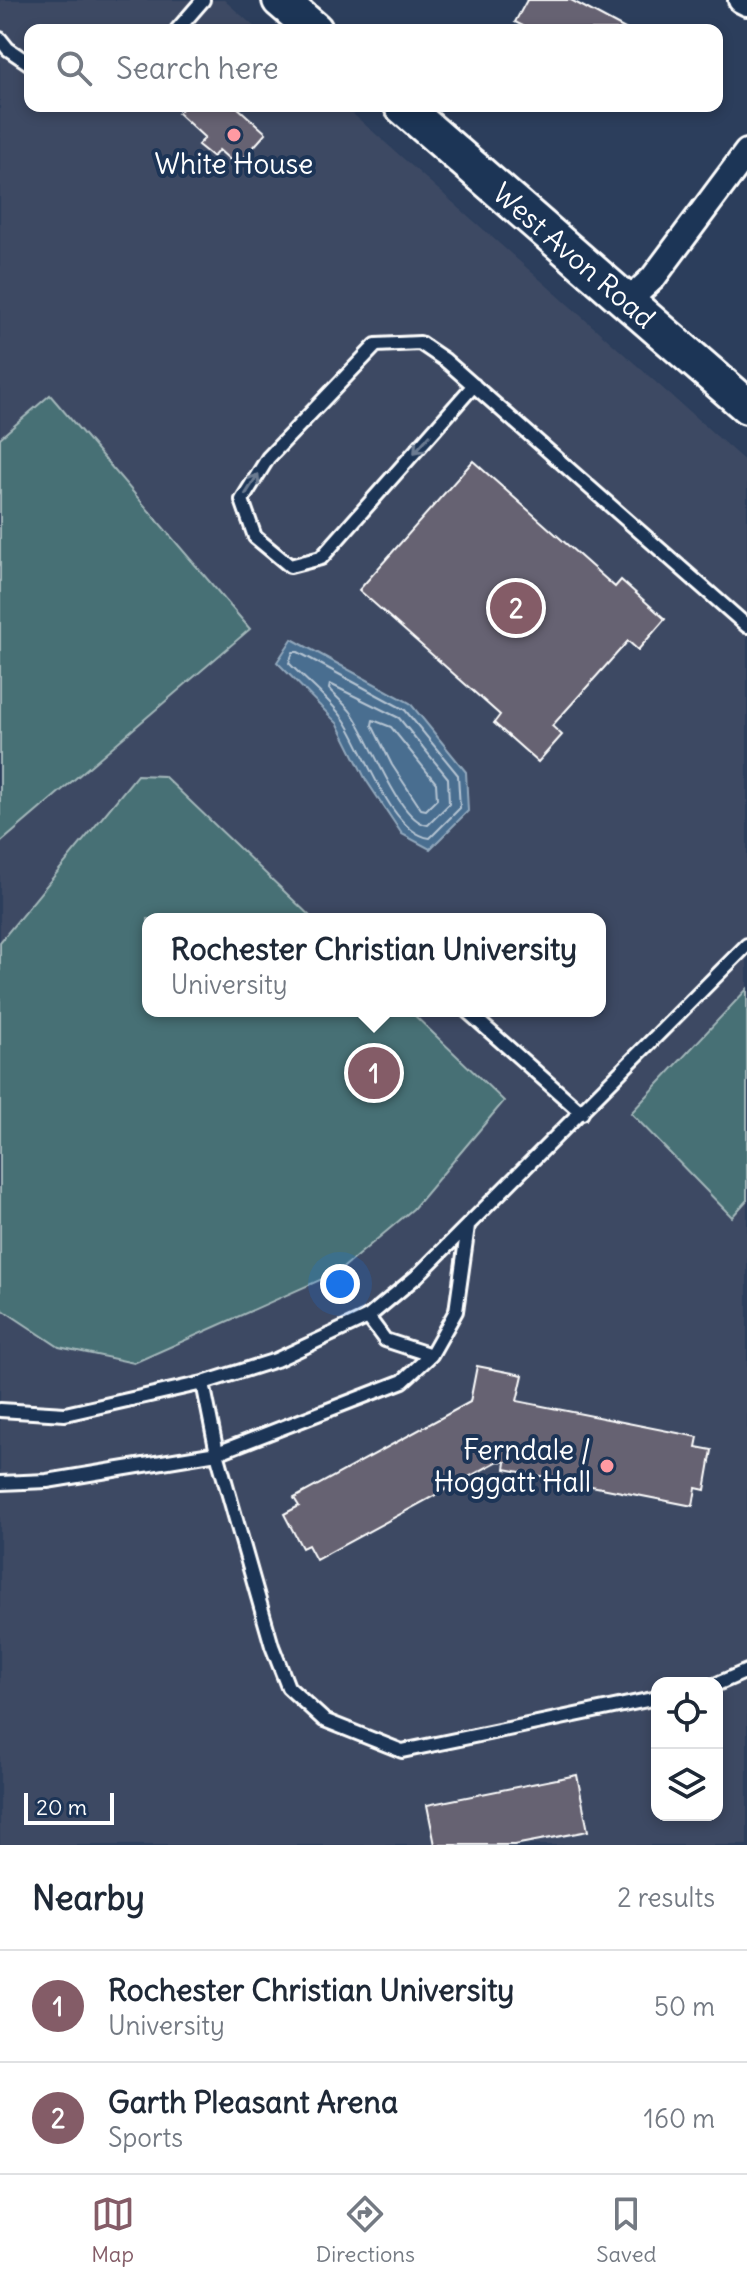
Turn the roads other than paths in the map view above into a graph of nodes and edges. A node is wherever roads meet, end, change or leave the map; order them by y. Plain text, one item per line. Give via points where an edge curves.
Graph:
1 (203, 0) edge
2 (280, 0) edge
3 (741, 0) edge
4 (747, 3) edge
5 (182, 24) edge
6 (308, 24) edge
7 (0, 39) edge
8 (24, 60) edge
9 (409, 112) edge
10 (747, 152) edge
11 (628, 301) junction
12 (474, 385) junction
13 (747, 406) edge
14 (747, 626) edge
15 (747, 945) edge
16 (474, 1017) edge
17 (582, 1113) junction
18 (468, 1225) junction
19 (368, 1317) junction
20 (431, 1355) junction
21 (203, 1383) junction
22 (0, 1410) edge
23 (217, 1453) junction
24 (0, 1483) edge
25 (747, 1671) edge
26 (723, 1681) edge
27 (651, 1699) edge

1 - 5 lane
2 - 6 main road
3 - 4 street
7 - 8 lane
9 - 11 main road, West Avon Road
10 - 11 street via 653,278
11 - 13 main road, West Avon Road
12 -> 12 lane via 321,558 290,566 255,537 242,500 268,458 376,345 420,343
12 - 14 lane
15 - 17 lane
16 - 17 lane
17 - 18 lane
18 - 19 lane
18 - 20 lane via 456,1311
19 - 20 lane via 385,1340
19 - 21 lane via 276,1360
20 - 23 lane via 403,1381
21 - 22 lane via 65,1414
21 - 23 lane
23 - 24 lane via 47,1481
23 - 27 lane via 288,1687 324,1720 402,1751
25 - 26 lane

